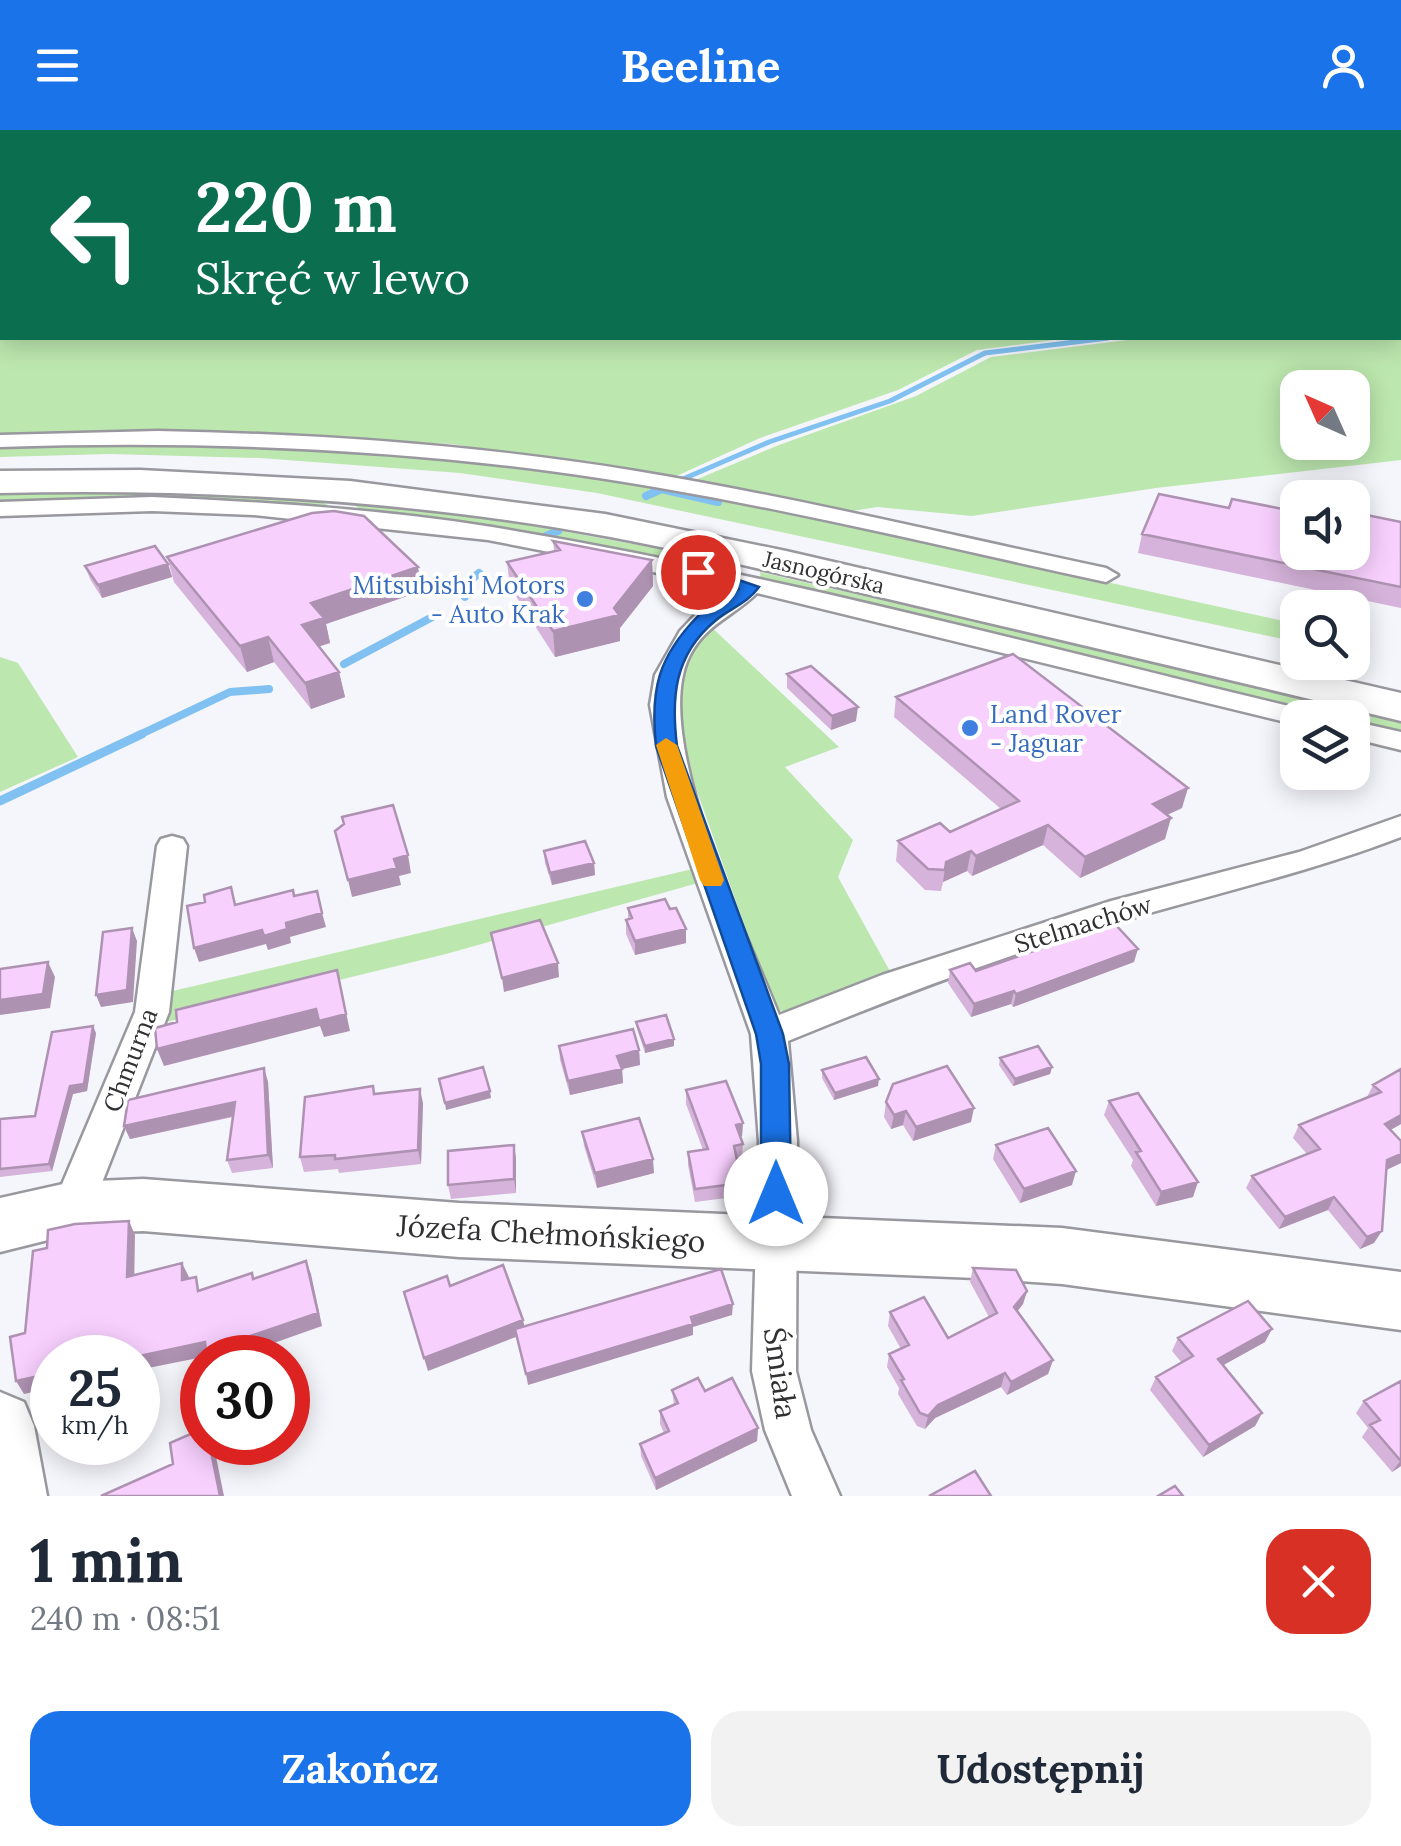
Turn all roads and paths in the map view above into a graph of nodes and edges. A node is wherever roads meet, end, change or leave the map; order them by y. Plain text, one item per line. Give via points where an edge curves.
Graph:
1 (0, 441) edge
2 (0, 466) edge
3 (0, 482) edge
4 (293, 487) junction
5 (0, 508) edge
6 (345, 516) junction
7 (697, 544) junction
8 (1106, 575) dead end
9 (750, 587) junction
10 (1280, 654) edge
11 (1370, 675) edge
12 (1401, 682) edge
13 (1401, 707) edge
14 (1280, 712) edge
15 (1370, 733) edge
16 (1401, 741) edge
17 (1401, 826) edge
18 (172, 846) dead end
19 (769, 1034) junction
20 (72, 1208) junction
21 (0, 1224) edge
22 (776, 1245) junction
23 (1401, 1301) edge
24 (0, 1426) edge
25 (12, 1496) edge
26 (816, 1496) edge

1 - 8 street via 253,439 536,462 710,490
2 - 10 main road, Jasnogórska via 254,466 540,494 702,523
3 - 4 main road, Jasnogórska
4 - 6 street via 337,500
4 - 7 main road, Jasnogórska via 518,511
5 - 6 street via 152,504
6 - 9 street via 577,548
7 - 9 street via 738,567
7 - 13 main road, Jasnogórska
9 - 14 street
9 - 19 street, Śmiała via 694,631 667,678 662,704 666,746 684,803
11 - 12 main road
15 - 16 street
17 - 19 street, Stelmachów via 1306,862 1122,910 946,967
18 - 20 street, Chmurna via 152,1012
19 - 22 street, Śmiała via 775,1064
20 - 21 street, Józefa Chełmońskiego
20 - 22 street, Józefa Chełmońskiego via 143,1205 459,1230
22 - 23 street, Józefa Chełmońskiego via 1062,1256
22 - 26 street, Śmiała via 776,1387
24 - 25 street

